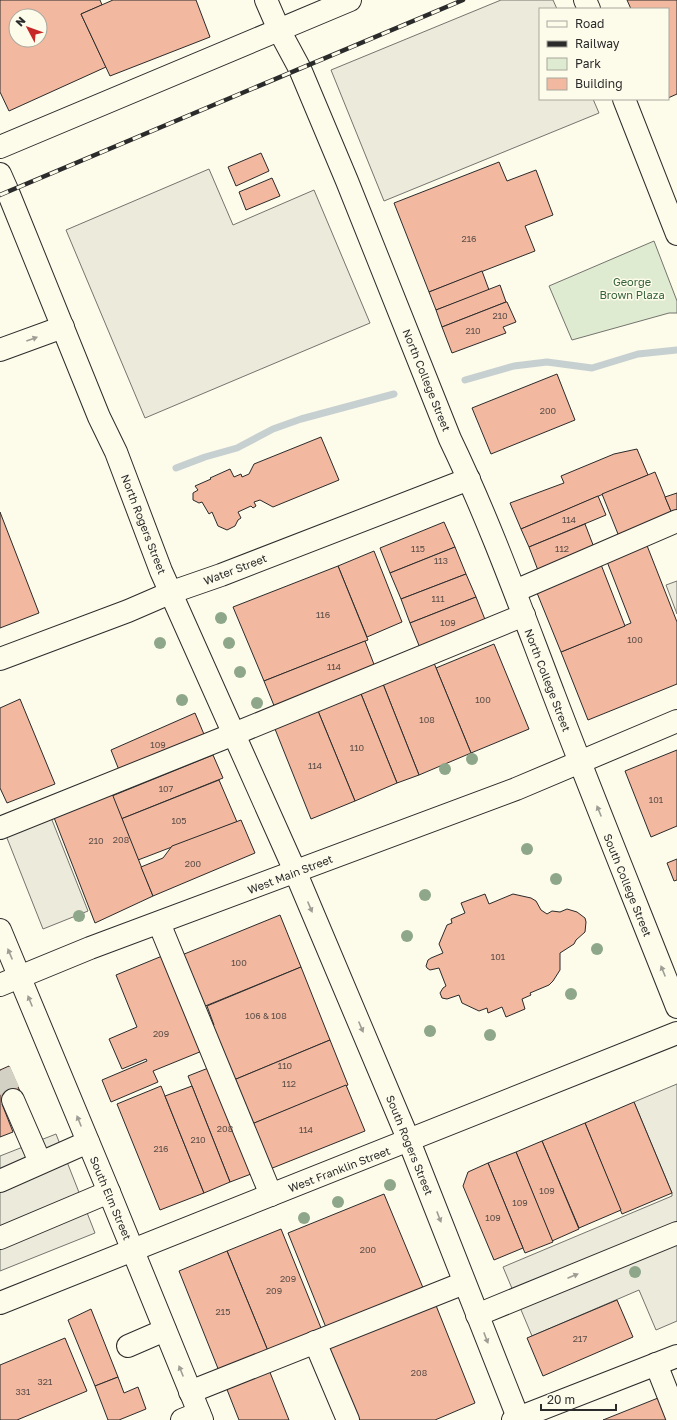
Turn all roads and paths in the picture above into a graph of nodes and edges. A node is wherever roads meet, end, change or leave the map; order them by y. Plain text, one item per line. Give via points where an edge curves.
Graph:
1 (266, 0) edge
2 (350, 0) edge
3 (279, 30) junction
4 (624, 100) edge
5 (0, 147) edge
6 (0, 174) edge
7 (677, 234) edge
8 (63, 327) junction
9 (0, 350) edge
10 (469, 478) junction
11 (677, 521) edge
12 (515, 591) junction
13 (172, 592) junction
14 (524, 615) junction
15 (0, 659) edge
16 (677, 722) edge
17 (234, 734) junction
18 (580, 762) junction
19 (0, 828) edge
20 (295, 871) junction
21 (159, 923) junction
22 (0, 930) edge
23 (20, 977) junction
24 (0, 985) edge
25 (677, 1007) edge
26 (677, 1033) edge
27 (13, 1100) tunnel mouth
28 (409, 1141) junction
29 (88, 1142) junction
30 (40, 1162) junction
31 (0, 1181) edge
32 (109, 1192) junction
33 (271, 1195) junction
34 (677, 1233) edge
35 (0, 1238) edge
36 (133, 1251) junction
37 (464, 1282) junction
38 (1, 1299) edge
39 (478, 1316) junction
40 (165, 1330) junction
41 (315, 1342) junction
42 (128, 1346) dead end
43 (677, 1356) edge
44 (656, 1364) junction
45 (190, 1392) junction
46 (677, 1417) edge
47 (194, 1418) edge
48 (517, 1419) edge
49 (348, 1420) edge

1 - 3 street, North College Street
2 - 3 street
3 - 5 street
3 - 10 street, North College Street via 300,69 450,439
4 - 7 street
6 - 8 street, North Rogers Street
9 -> 8 street
8 - 13 street, North Rogers Street
10 - 12 street, North College Street
10 - 13 street, Water Street
11 - 12 street
12 - 14 street, North College Street
13 - 15 street, Water Street
13 - 17 street, North Rogers Street
14 - 17 street
14 - 18 street, North College Street
16 - 18 street, West Main Street
17 - 19 street
17 - 20 street, North Rogers Street
18 - 20 street, West Main Street via 516,789
25 -> 18 street, South College Street
20 - 21 street, West Main Street
20 -> 28 street, South Rogers Street
21 - 23 street, West Main Street
21 - 33 street
23 -> 22 street, South Elm Street
23 - 24 street, West Main Street
29 -> 23 street, South Elm Street
26 - 28 street, West Franklin Street
27 - 30 street
28 - 33 street, West Franklin Street
28 -> 37 street, South Rogers Street
29 - 30 street
29 - 32 street, South Elm Street
30 - 31 street
32 - 35 street
32 - 36 street, South Elm Street
33 - 36 street, West Franklin Street
39 -> 34 street
36 - 38 street, West Franklin Street
36 - 40 street, South Elm Street
37 - 39 street, South Rogers Street
37 - 41 street
39 -> 48 street, South Rogers Street
40 - 42 street
45 -> 40 street, South Elm Street
41 - 45 street
41 - 49 street
43 - 44 street
44 - 46 street
44 - 48 street
45 - 47 street, South Elm Street

